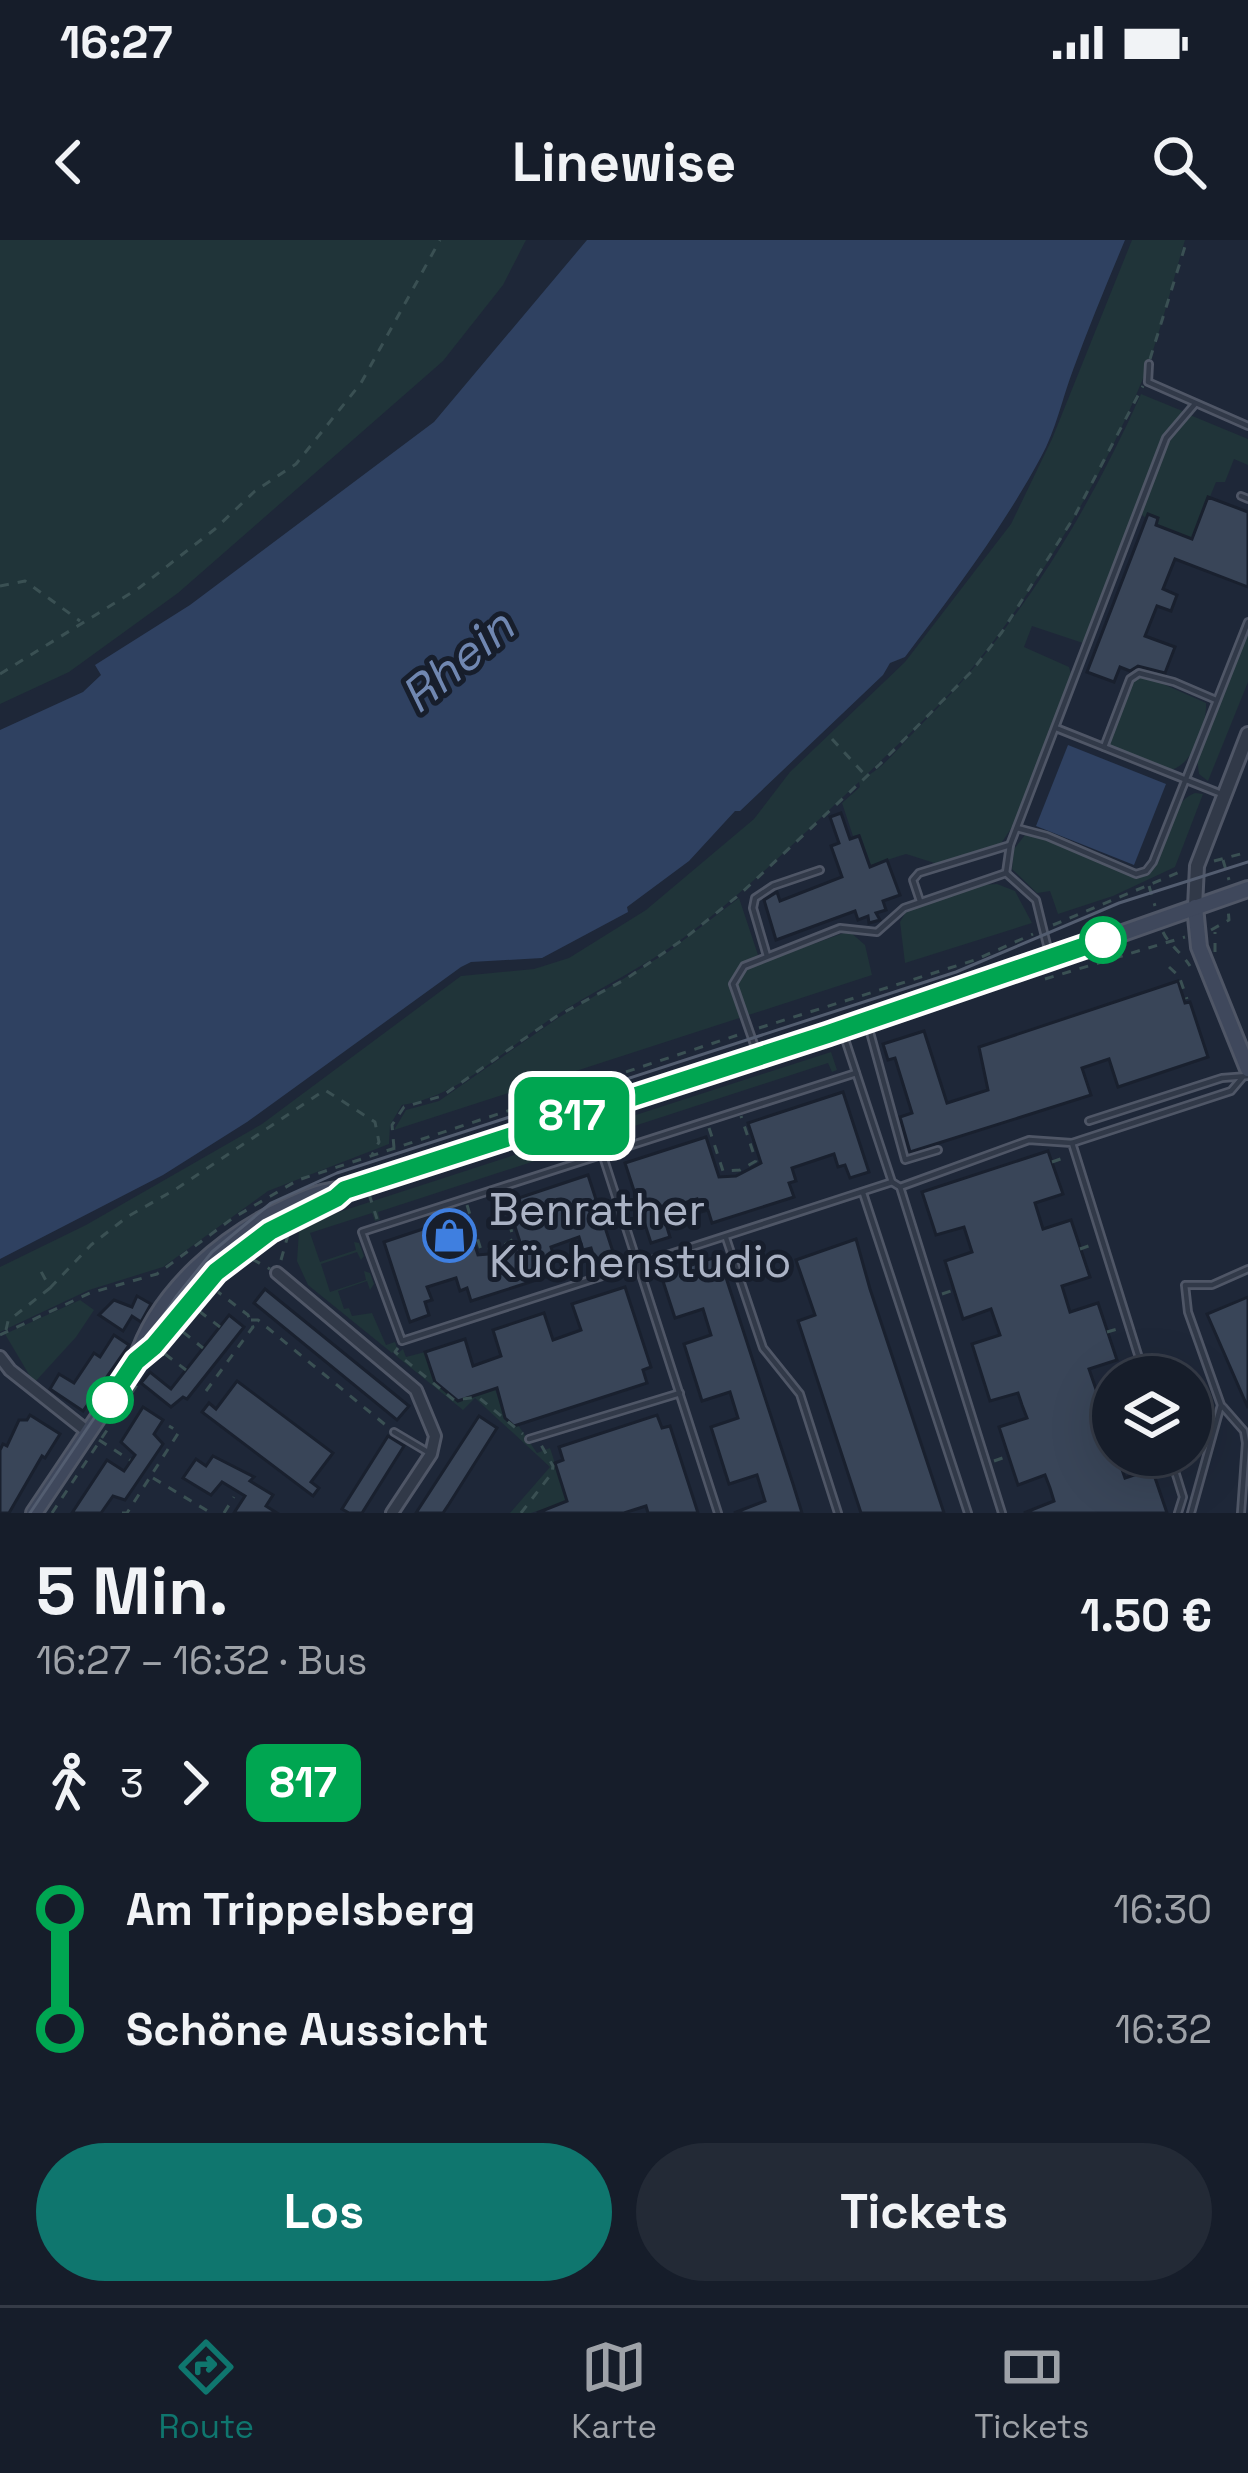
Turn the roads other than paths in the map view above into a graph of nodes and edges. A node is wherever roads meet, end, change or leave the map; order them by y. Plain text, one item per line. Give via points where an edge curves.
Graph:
1 (1149, 364) road end
2 (1195, 404) junction
3 (1248, 426) edge
4 (1248, 622) edge
5 (1216, 700) junction
6 (1055, 728) junction
7 (1248, 734) edge
8 (1104, 747) junction
9 (1242, 764) edge
10 (1185, 779) junction
11 (1224, 795) junction
12 (1017, 828) junction
13 (1010, 845) junction
14 (820, 870) dead end
15 (1006, 873) junction
16 (1248, 889) edge
17 (920, 901) junction
18 (1195, 907) junction
19 (766, 956) junction
20 (1050, 959) junction
21 (867, 1021) junction
22 (842, 1029) junction
23 (758, 1056) junction
24 (856, 1073) junction
25 (1246, 1074) edge
26 (589, 1111) junction
27 (1090, 1121) dead end
28 (1072, 1143) junction
29 (938, 1150) dead end
30 (602, 1154) junction
31 (892, 1182) junction
32 (900, 1187) junction
33 (345, 1190) junction
34 (863, 1192) junction
35 (726, 1237) junction
36 (638, 1265) junction
37 (1248, 1269) edge
38 (277, 1273) road end
39 (1138, 1356) edge
40 (0, 1357) edge
41 (136, 1361) junction
42 (680, 1393) junction
43 (1221, 1405) junction
44 (394, 1432) road end
45 (94, 1436) junction
46 (533, 1437) road end
47 (430, 1454) junction
48 (1176, 1476) edge
49 (34, 1513) edge
50 (392, 1513) edge
51 (718, 1513) edge
52 (838, 1513) edge
53 (968, 1513) edge
54 (1002, 1513) edge
55 (1178, 1513) edge
56 (1191, 1513) edge
57 (1241, 1513) edge

1 - 2 lane via 1147,380
2 - 3 lane
2 - 6 lane via 1166,438
4 - 5 lane
5 - 8 lane via 1138,673
5 - 10 lane
6 - 8 lane
6 - 12 lane
7 - 9 street
8 - 10 lane
9 - 11 street
10 - 11 lane
10 - 12 lane via 1153,862 1136,874
11 - 18 street via 1198,866
12 - 13 lane
13 - 15 lane
13 - 17 lane via 920,873 913,880
14 - 19 lane via 755,898
15 - 17 lane
15 - 20 lane via 1036,900
16 - 18 main road
17 - 19 lane via 877,932 841,928
18 - 20 main road
18 - 25 main road via 1199,947
19 - 23 lane via 744,966 733,985
20 - 21 main road
21 - 22 main road
21 - 29 lane via 905,1160
22 - 23 main road
22 - 24 lane
23 - 26 main road
24 - 30 lane
24 - 31 lane
25 - 27 lane
25 - 28 lane via 1231,1091
26 - 30 lane
26 - 33 main road
28 - 32 lane via 1029,1140
28 - 39 lane
30 - 36 lane
30 - 36 lane via 362,1232 402,1341
31 - 32 lane
31 - 34 lane
32 - 54 lane
33 - 41 main road via 240,1252
33 - 41 main road via 299,1201 229,1238 187,1279
34 - 35 lane
34 - 53 lane
35 - 36 lane
35 - 52 lane via 763,1348 800,1394
36 - 42 lane
37 - 43 lane via 1212,1285 1184,1285
38 - 47 street via 416,1390 435,1436
40 - 45 street
41 - 45 main road
42 - 46 lane
42 - 51 lane
43 - 56 lane
43 - 57 lane via 1244,1431
44 - 47 lane
45 - 49 main road
47 - 50 street
48 - 55 lane

